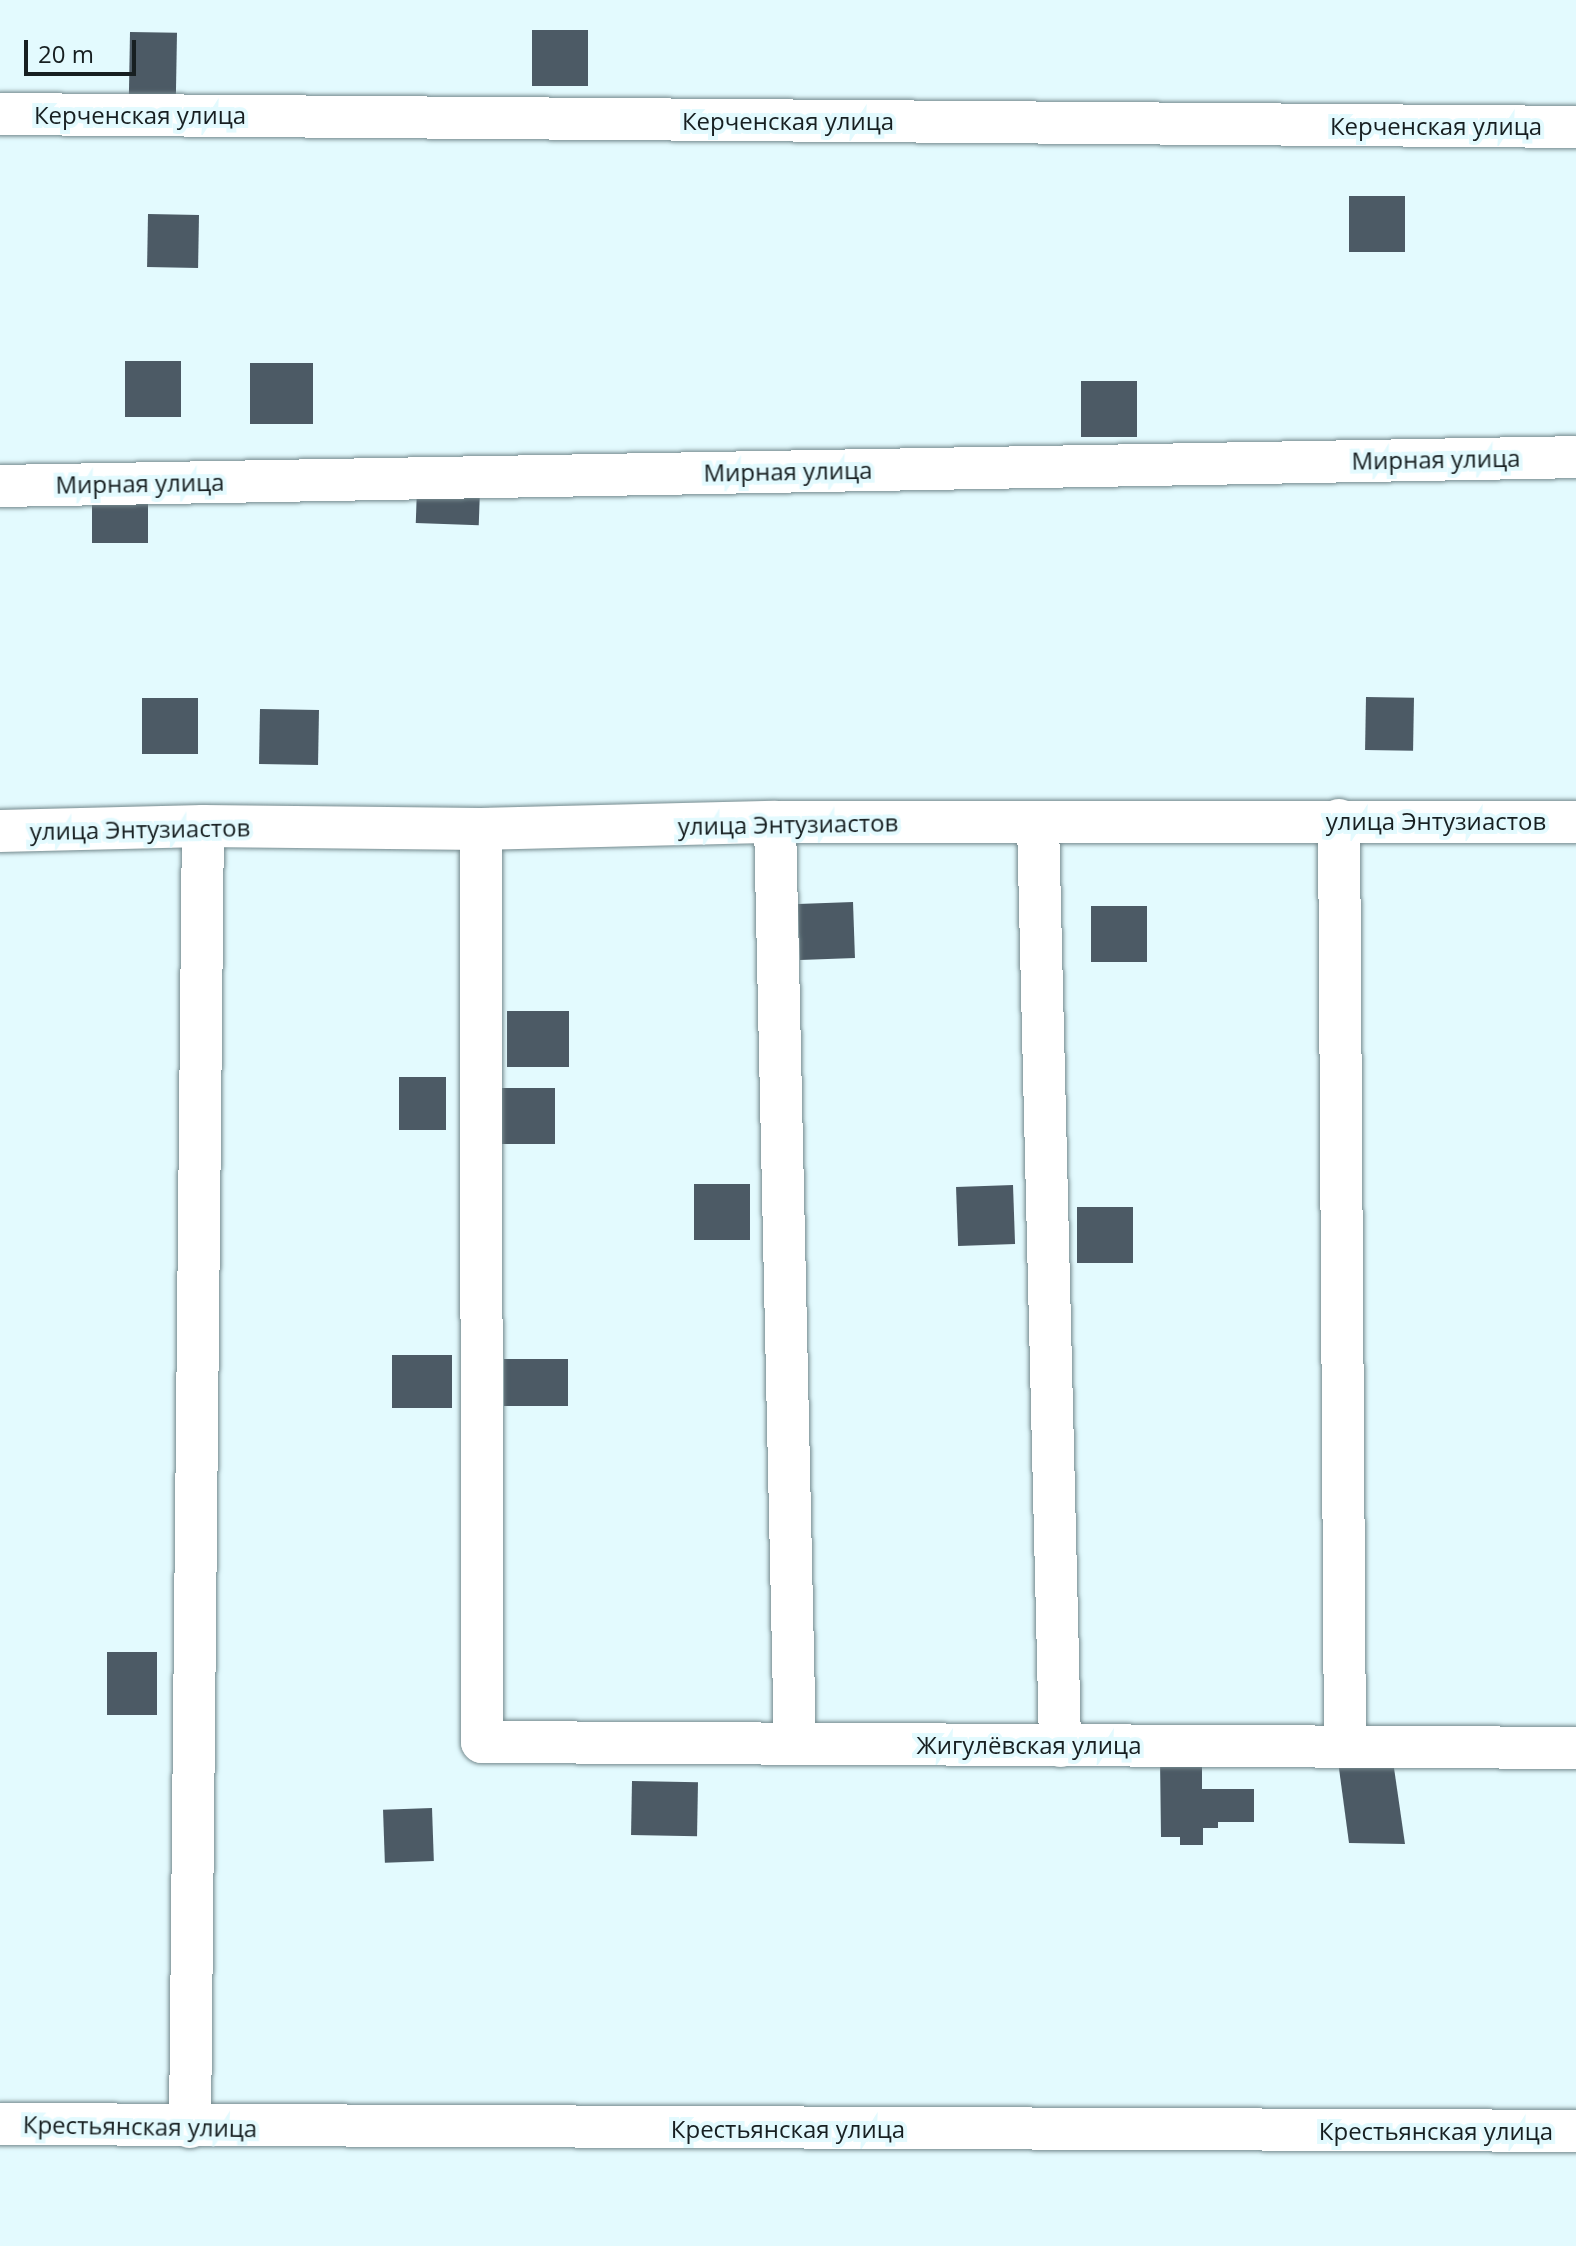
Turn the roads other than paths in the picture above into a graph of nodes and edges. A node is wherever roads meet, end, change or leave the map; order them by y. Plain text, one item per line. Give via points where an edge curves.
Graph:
1 (0, 114) edge
2 (1576, 127) edge
3 (1576, 457) edge
4 (0, 486) edge
5 (1339, 820) junction
6 (775, 822) junction
7 (1576, 822) edge
8 (1038, 823) junction
9 (203, 826) junction
10 (481, 829) junction
11 (0, 831) edge
12 (795, 1744) junction
13 (1060, 1746) junction
14 (1345, 1747) junction
15 (1576, 1748) edge
16 (0, 2124) edge
17 (190, 2127) junction
18 (1576, 2131) edge

1 - 2 street, Керченская улица
3 - 4 street, Мирная улица
5 - 7 street, улица Энтузиастов
5 - 8 street, улица Энтузиастов
5 - 14 street
6 - 8 street, улица Энтузиастов
6 - 10 street, улица Энтузиастов
6 - 12 street
8 - 13 street
9 - 10 street, улица Энтузиастов
9 - 11 street, улица Энтузиастов
9 - 17 street
10 - 12 street, Жигулёвская улица via 482,1742
12 - 13 street, Жигулёвская улица
13 - 14 street, Жигулёвская улица
14 - 15 street, Жигулёвская улица
16 - 17 street, Крестьянская улица
17 - 18 street, Крестьянская улица

